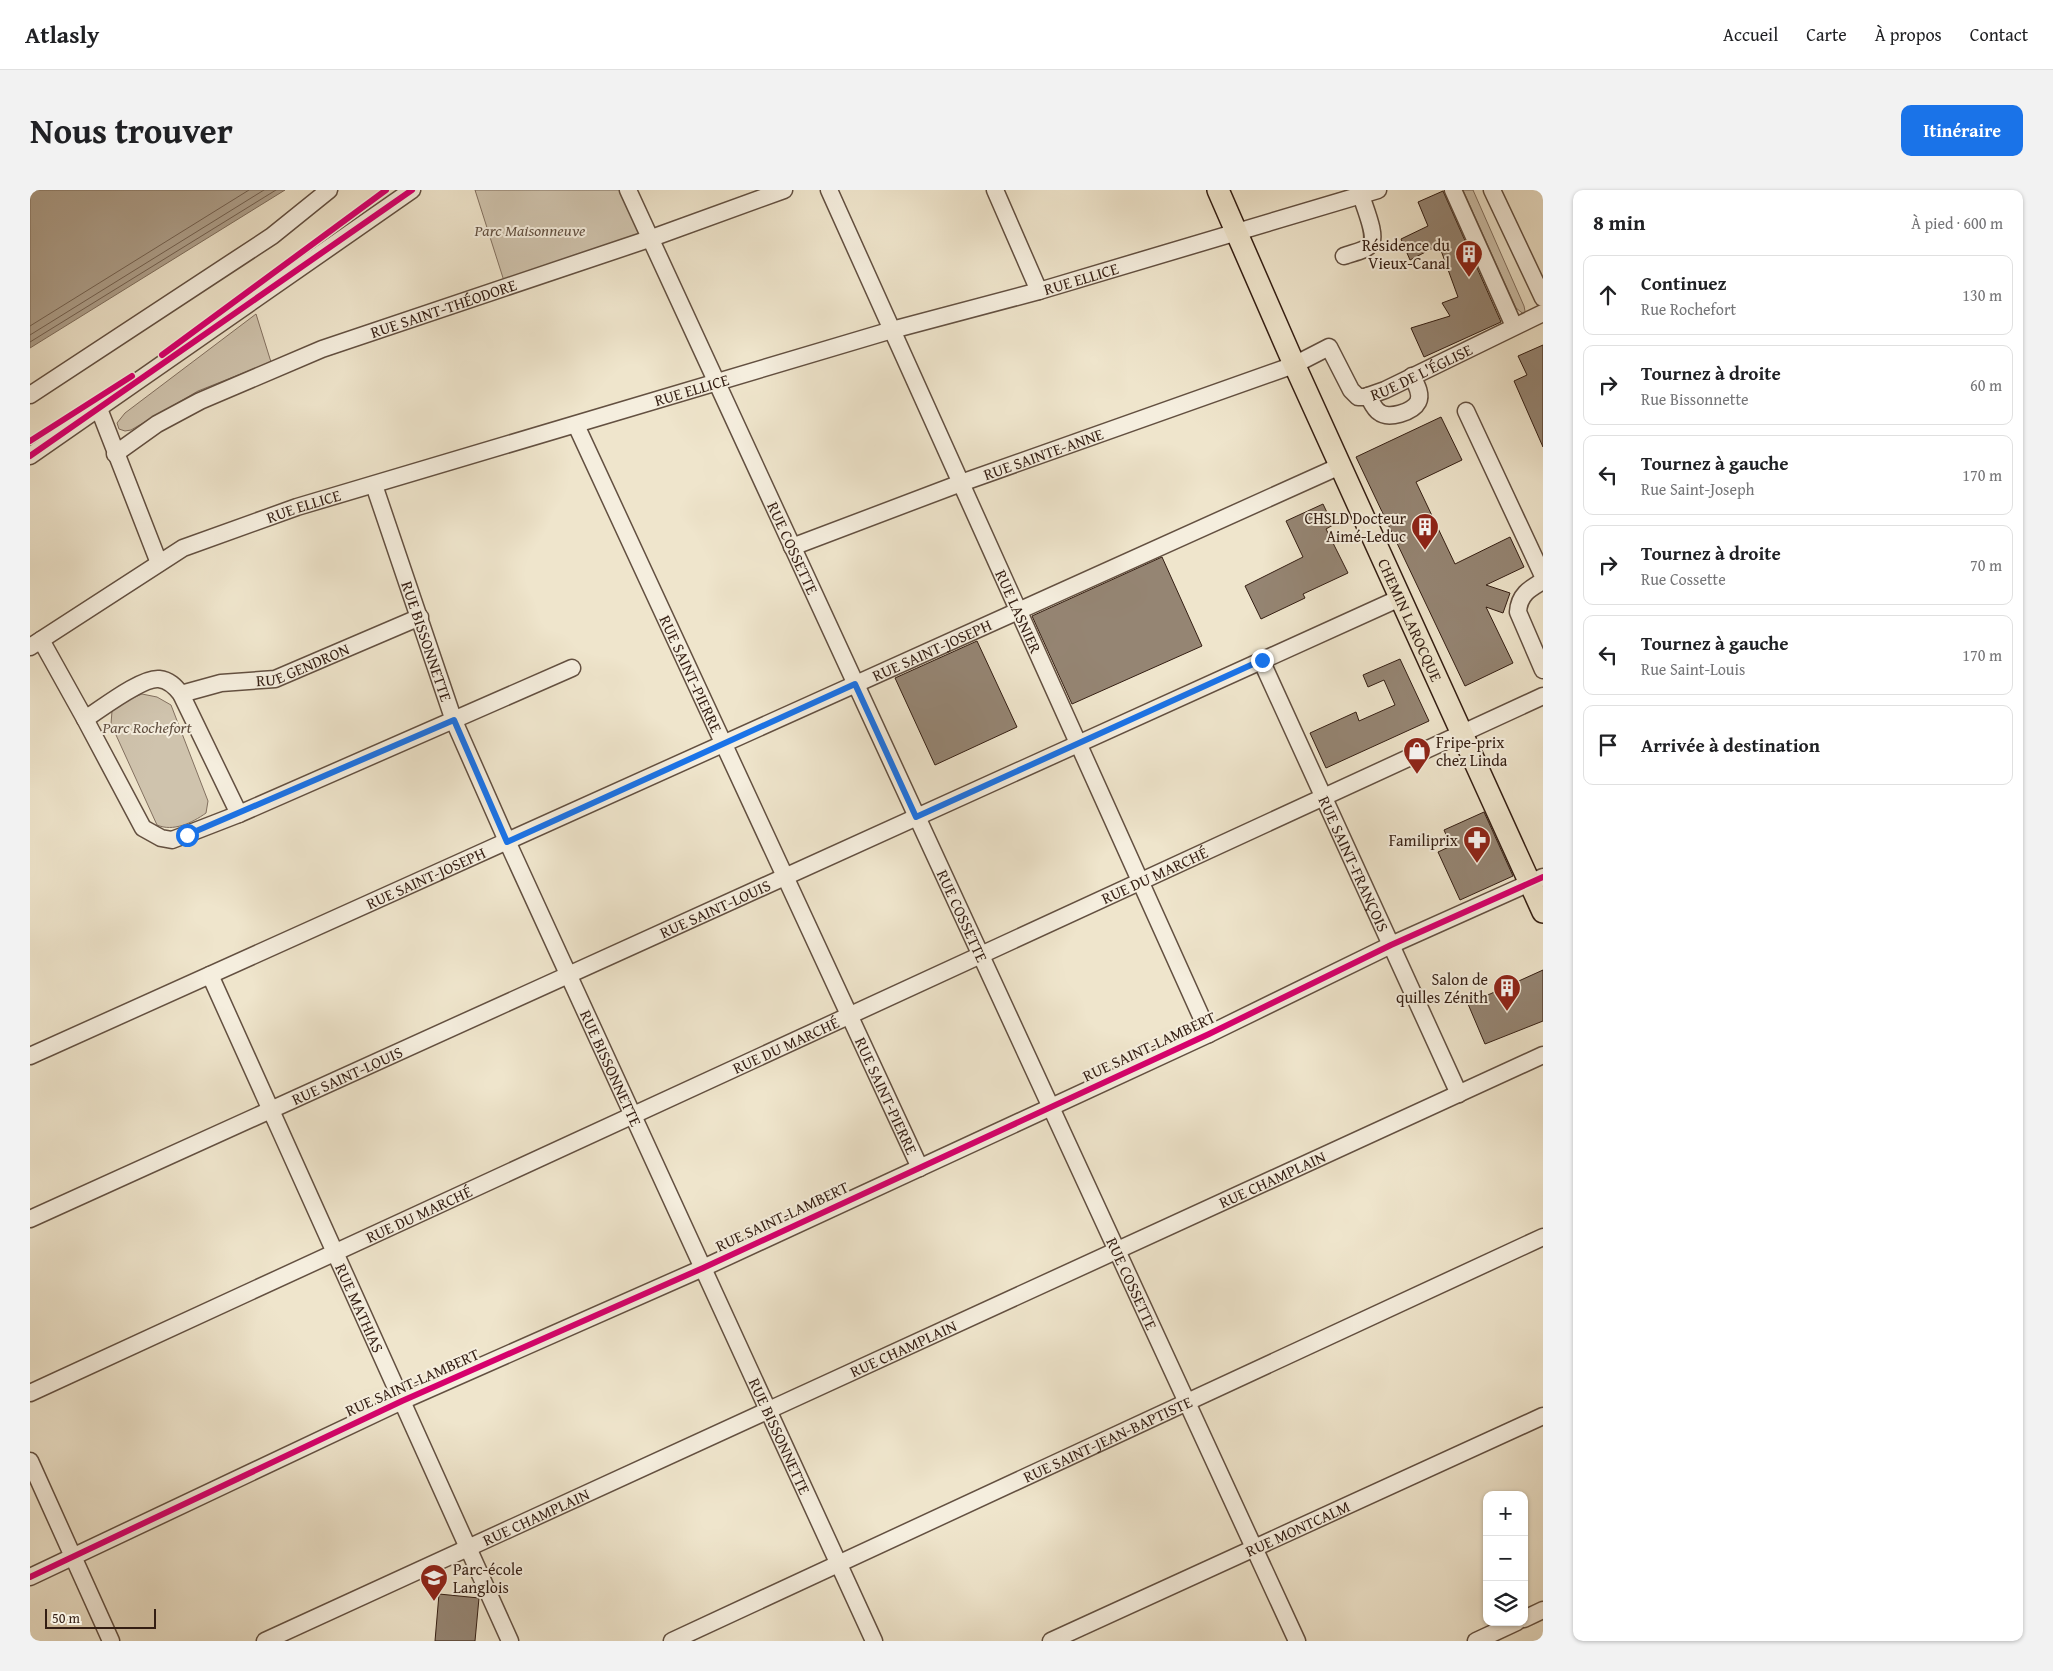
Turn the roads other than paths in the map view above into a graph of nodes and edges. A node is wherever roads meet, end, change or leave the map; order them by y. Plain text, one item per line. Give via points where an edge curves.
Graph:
1 (330, 190) edge
2 (412, 190) edge
3 (628, 190) edge
4 (784, 190) edge
5 (829, 190) edge
6 (995, 190) edge
7 (1218, 190) edge
8 (1378, 190) edge
9 (1454, 190) edge
10 (1492, 190) edge
11 (1361, 195) junction
12 (1237, 232) junction
13 (649, 239) junction
14 (1344, 256) dead end
15 (1039, 291) junction
16 (1543, 298) edge
17 (1543, 313) edge
18 (1514, 326) junction
19 (892, 330) junction
20 (1294, 365) junction
21 (1412, 376) junction
22 (716, 383) junction
23 (30, 395) edge
24 (1368, 396) junction
25 (99, 409) junction
26 (1466, 411) dead end
27 (576, 425) junction
28 (115, 454) junction
29 (30, 456) edge
30 (1340, 466) junction
31 (961, 483) junction
32 (374, 484) junction
33 (792, 547) junction
34 (159, 563) junction
35 (1543, 576) edge
36 (1543, 581) edge
37 (1400, 598) junction
38 (1018, 611) junction
39 (420, 616) junction
40 (35, 644) edge
41 (1262, 660) junction
42 (572, 668) dead end
43 (1543, 670) edge
44 (855, 684) junction
45 (182, 694) junction
46 (1543, 696) edge
47 (86, 718) junction
48 (454, 720) junction
49 (1462, 734) junction
50 (723, 744) junction
51 (1078, 744) junction
52 (1324, 798) junction
53 (239, 814) junction
54 (916, 817) junction
55 (507, 842) junction
56 (785, 876) junction
57 (1536, 880) edge
58 (1140, 882) junction
59 (1543, 912) edge
60 (1391, 945) junction
61 (980, 956) junction
62 (210, 975) junction
63 (568, 975) junction
64 (850, 1016) junction
65 (1209, 1034) junction
66 (1543, 1055) edge
67 (30, 1056) edge
68 (1459, 1094) junction
69 (1050, 1107) junction
70 (270, 1110) junction
71 (633, 1116) junction
72 (920, 1168) junction
73 (30, 1219) edge
74 (1543, 1237) edge
75 (1117, 1251) junction
76 (335, 1252) junction
77 (703, 1268) junction
78 (30, 1393) edge
79 (402, 1401) junction
80 (1186, 1402) junction
81 (768, 1410) junction
82 (1543, 1416) edge
83 (30, 1462) edge
84 (468, 1548) junction
85 (1254, 1548) junction
86 (73, 1557) junction
87 (838, 1564) junction
88 (30, 1577) edge
89 (1543, 1610) edge
90 (1528, 1617) edge
91 (1508, 1626) edge
92 (111, 1641) edge
93 (265, 1641) edge
94 (510, 1641) edge
95 (672, 1641) edge
96 (874, 1641) edge
97 (1051, 1641) edge
98 (1297, 1641) edge
99 (1476, 1641) edge

1 - 23 street via 272,236
2 - 25 street
3 - 13 street, RUE COSSETTE
4 - 13 street, RUE SAINT-THÉODORE
5 - 19 street, RUE LASNIER
6 - 15 street
7 - 12 main road, CHEMIN LAROCQUE
8 - 11 street, RUE ELLICE
9 - 18 street
10 - 16 street
11 - 12 street, RUE ELLICE
11 - 14 street via 1373,234 1372,242 1369,247
12 - 15 street, RUE ELLICE
12 - 20 main road, CHEMIN LAROCQUE
13 - 22 street, RUE COSSETTE
13 - 28 street, RUE SAINT-THÉODORE via 313,353 200,400 157,424
15 - 19 street, RUE ELLICE
17 - 18 street, RUE DE L'ÉGLISE
18 - 21 street, RUE DE L'ÉGLISE
19 - 22 street, RUE ELLICE
19 - 31 street, RUE LASNIER
20 - 24 street, RUE DE L'ÉGLISE via 1329,347 1351,390 1358,397
20 - 30 main road, CHEMIN LAROCQUE
20 - 31 street, RUE SAINTE-ANNE
21 - 24 street, RUE DE L'ÉGLISE
21 - 24 street via 1420,392 1412,409 1382,414
22 - 27 street, RUE ELLICE
22 - 33 street, RUE COSSETTE
25 - 28 street
25 - 29 street
26 - 35 street
27 - 32 street, RUE ELLICE
27 - 50 street, RUE SAINT-PIERRE
28 - 34 street
30 - 37 main road, CHEMIN LAROCQUE
30 - 38 street, RUE SAINT-JOSEPH
31 - 33 street, RUE SAINTE-ANNE
31 - 38 street, RUE LASNIER
32 - 34 street, RUE ELLICE via 202,539
32 - 39 street, RUE BISSONNETTE
33 - 44 street, RUE COSSETTE
34 - 40 street, RUE ELLICE
36 - 43 street via 1527,590 1518,602 1518,612
37 - 41 street, RUE SAINT-LOUIS
37 - 49 main road, CHEMIN LAROCQUE
38 - 44 street, RUE SAINT-JOSEPH
38 - 51 street, RUE LASNIER
39 - 45 street, RUE GENDRON via 275,679 221,683
39 - 48 street, RUE BISSONNETTE
40 - 47 street
41 - 51 street, RUE SAINT-LOUIS
41 - 52 street, RUE SAINT-FRANÇOIS
42 - 48 street
44 - 50 street, RUE SAINT-JOSEPH
44 - 54 street, RUE COSSETTE
45 - 47 street via 170,682 153,679
45 - 53 street
46 - 49 street, RUE DU MARCHÉ
47 - 53 street via 147,831 172,840
48 - 53 street
48 - 55 street, RUE BISSONNETTE
49 - 52 street, RUE DU MARCHÉ
49 - 57 main road, CHEMIN LAROCQUE
50 - 55 street, RUE SAINT-JOSEPH
50 - 56 street, RUE SAINT-PIERRE
51 - 54 street, RUE SAINT-LOUIS
51 - 58 street, RUE LASNIER
52 - 58 street, RUE DU MARCHÉ
52 - 60 street, RUE SAINT-FRANÇOIS
54 - 56 street, RUE SAINT-LOUIS
54 - 61 street, RUE COSSETTE
55 - 62 street, RUE SAINT-JOSEPH
55 - 63 street, RUE BISSONNETTE
56 - 63 street, RUE SAINT-LOUIS
56 - 64 street, RUE SAINT-PIERRE
57 - 59 main road, CHEMIN LAROCQUE
57 - 60 street, RUE SAINT-LAMBERT
58 - 61 street, RUE DU MARCHÉ
58 - 65 street, RUE LASNIER
60 - 65 street, RUE SAINT-LAMBERT
60 - 68 street, RUE SAINT-FRANÇOIS
61 - 64 street, RUE DU MARCHÉ
61 - 69 street, RUE COSSETTE
62 - 67 street, RUE SAINT-JOSEPH
62 - 70 street, RUE MATHIAS
63 - 70 street, RUE SAINT-LOUIS
63 - 71 street, RUE BISSONNETTE
64 - 71 street, RUE DU MARCHÉ
64 - 72 street, RUE SAINT-PIERRE
65 - 69 street, RUE SAINT-LAMBERT
66 - 68 street, RUE CHAMPLAIN
68 - 75 street, RUE CHAMPLAIN
69 - 72 street, RUE SAINT-LAMBERT
69 - 75 street, RUE COSSETTE
70 - 73 street, RUE SAINT-LOUIS
70 - 76 street, RUE MATHIAS
71 - 76 street, RUE DU MARCHÉ
71 - 77 street, RUE BISSONNETTE
72 - 77 street, RUE SAINT-LAMBERT
74 - 80 street, RUE SAINT-JEAN-BAPTISTE
75 - 80 street, RUE COSSETTE
75 - 81 street, RUE CHAMPLAIN
76 - 78 street, RUE DU MARCHÉ
76 - 79 street, RUE MATHIAS
77 - 79 street, RUE SAINT-LAMBERT
77 - 81 street, RUE BISSONNETTE
79 - 84 street, RUE MATHIAS
79 - 86 street, RUE SAINT-LAMBERT
80 - 85 street, RUE COSSETTE
80 - 87 street, RUE SAINT-JEAN-BAPTISTE
81 - 84 street, RUE CHAMPLAIN
81 - 87 street, RUE BISSONNETTE
82 - 85 street, RUE MONTCALM
83 - 86 street
84 - 93 street, RUE CHAMPLAIN
84 - 94 street, RUE MATHIAS
85 - 97 street, RUE MONTCALM
85 - 98 street, RUE COSSETTE
86 - 88 street, RUE SAINT-LAMBERT
86 - 92 street
87 - 95 street, RUE SAINT-JEAN-BAPTISTE
87 - 96 street, RUE BISSONNETTE
89 - 90 street
91 - 99 street

